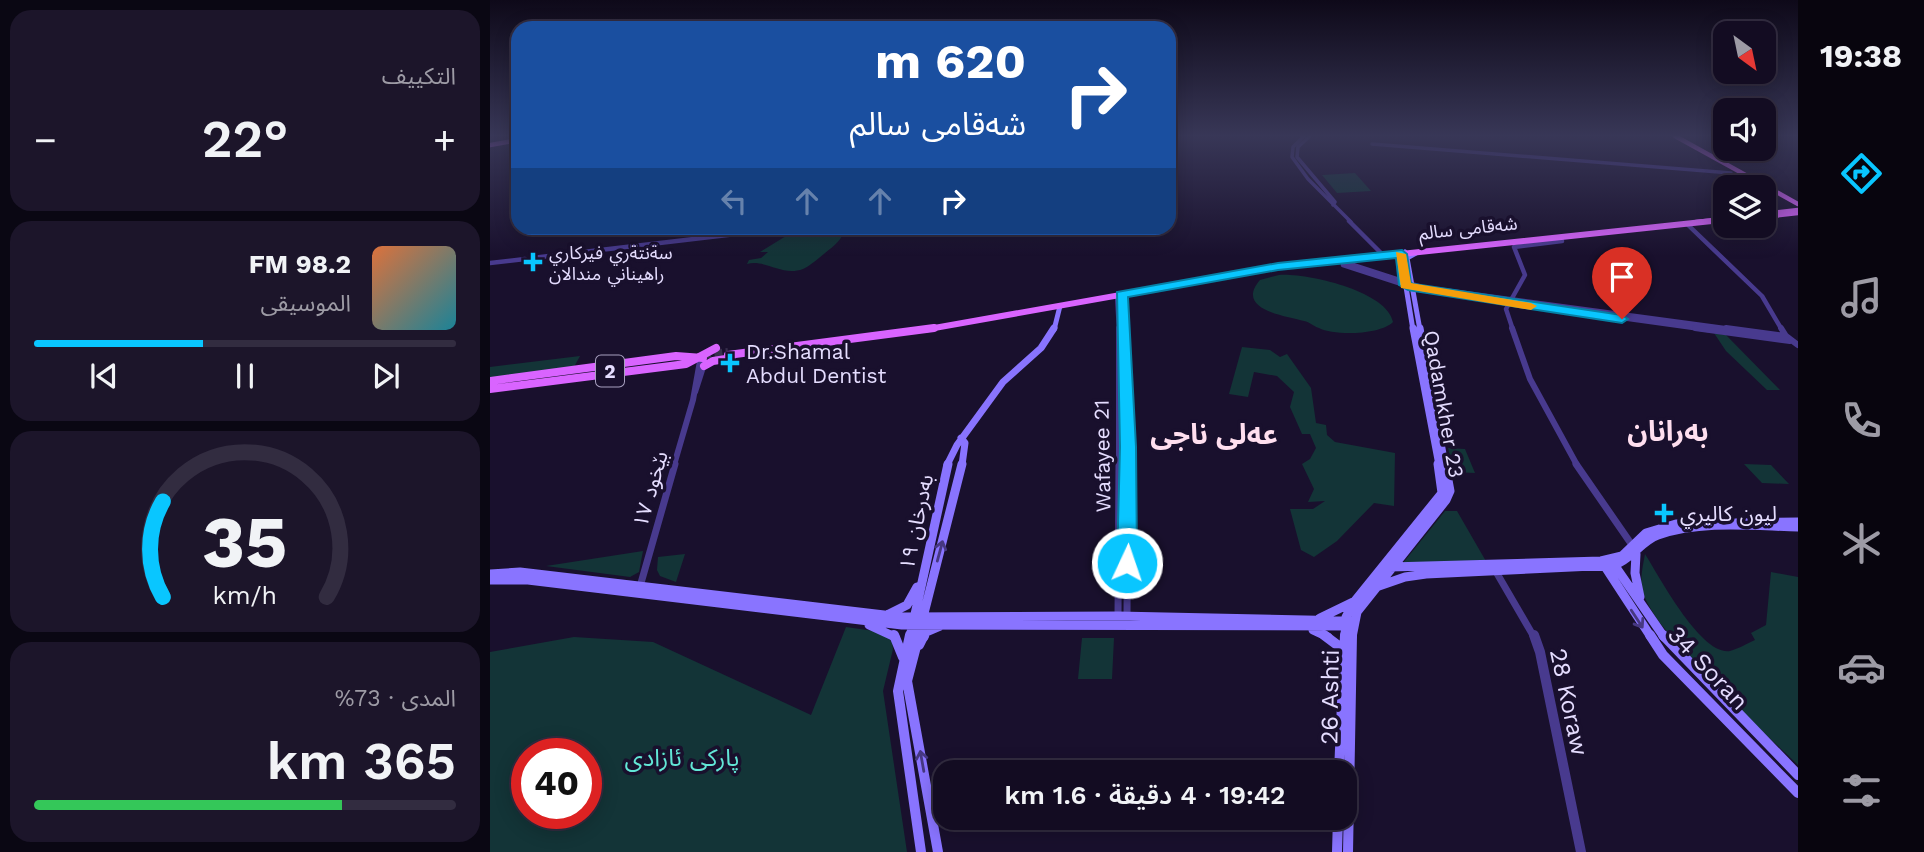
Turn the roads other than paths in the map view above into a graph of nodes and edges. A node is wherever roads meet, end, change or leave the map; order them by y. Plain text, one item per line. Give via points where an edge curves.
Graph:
1 (1306, 176) edge
2 (1313, 176) edge
3 (1739, 176) edge
4 (1776, 197) edge
5 (1333, 205) junction
6 (1795, 208) edge
7 (1776, 212) edge
8 (1776, 212) edge
9 (1776, 212) edge
10 (1713, 220) edge
11 (1713, 220) edge
12 (1687, 224) junction
13 (711, 235) edge
14 (724, 235) edge
15 (1556, 237) junction
16 (705, 238) junction
17 (1416, 251) junction
18 (1381, 253) junction
19 (1402, 254) junction
20 (490, 263) edge
21 (1190, 280) junction
22 (1180, 282) junction
23 (1408, 285) junction
24 (1119, 295) junction
25 (1509, 302) junction
26 (1060, 306) junction
27 (926, 327) junction
28 (1788, 339) junction
29 (1798, 345) edge
30 (716, 348) dead end
31 (694, 361) junction
32 (490, 385) edge
33 (961, 438) junction
34 (1798, 525) edge
35 (1634, 549) junction
36 (1607, 563) junction
37 (1386, 568) junction
38 (1495, 570) junction
39 (490, 574) edge
40 (922, 578) junction
41 (490, 580) edge
42 (1375, 588) junction
43 (639, 590) junction
44 (928, 601) junction
45 (1354, 601) junction
46 (1644, 607) junction
47 (877, 615) junction
48 (959, 616) junction
49 (1123, 616) junction
50 (849, 619) junction
51 (917, 621) junction
52 (949, 623) junction
53 (1308, 624) junction
54 (1348, 624) junction
55 (1344, 650) junction
56 (906, 662) junction
57 (1339, 760) edge
58 (1798, 775) edge
59 (1798, 793) edge
60 (1338, 830) edge
61 (921, 852) edge
62 (938, 852) edge
63 (1337, 852) edge
64 (1348, 852) edge
65 (1581, 852) edge

1 - 5 street
2 - 5 street
3 - 6 main road
4 - 6 main road
5 - 18 street
6 - 7 main road
6 - 8 main road
6 - 9 main road, bridge
10 - 12 main road, شەقامی سالم
11 - 17 main road, شەقامی سالم
12 - 15 main road, شەقامی سالم
12 - 28 street via 1766,301
13 - 16 street
14 - 16 street
15 - 17 main road, شەقامی سالم
15 - 25 street via 1562,240 1514,247 1525,275
16 - 20 street
17 - 18 main road, شەقامی سالم
17 - 19 main road
17 - 23 main road, Qadamkher 23 via 1407,256
18 - 21 main road, شەقامی سالم
19 - 21 main road, شەقامی سالم
19 - 23 main road, Qadamkher 23
21 - 22 main road, شەقامی سالم
22 - 24 main road, شەقامی سالم
22 - 27 main road, شەقامی سالم
23 - 23 street via 1350,264 1343,265
23 - 25 street
23 - 37 main road, Qadamkher 23 via 1450,491
24 - 26 main road, شەقامی سالم
24 - 49 street, Wafayee 21
25 - 28 street
25 - 35 street via 1506,309 1530,379 1565,443
26 - 27 main road, شەقامی سالم
26 - 33 main road, بەدرخان ١٩ via 1052,336 1008,377
27 - 31 main road, شەقامی سالم
28 - 29 street
30 - 31 main road, شەقامی سالم
31 - 32 main road, شەقامی سالم / 2
31 - 43 street, بێخود ١٧ via 695,392
33 - 40 main road, بەدرخان ١٩ via 947,466
44 -> 33 main road, بەدرخان ١٩ via 965,449
34 - 35 main road via 1673,531
35 - 36 main road via 1629,559
35 - 46 main road
36 - 37 main road
36 - 38 main road
36 - 46 main road, 34 Soran
36 -> 59 main road, 34 Soran via 1663,655
37 - 42 main road, Qadamkher 23
37 - 45 main road, Qadamkher 23
38 - 42 main road via 1415,575
38 - 65 street, 28 Koraw via 1531,627 1540,652
39 - 43 main road via 520,572
40 - 47 main road via 906,605
40 - 51 main road, بەدرخان ١٩
41 - 43 main road
42 - 54 main road, Qadamkher 23
43 - 47 main road
43 - 50 main road
44 - 48 main road via 931,612
44 - 51 main road, بەدرخان ١٩
45 - 53 main road
45 - 54 main road, Qadamkher 23
46 - 58 main road, 34 Soran via 1678,653
47 - 51 main road
48 - 49 main road
48 - 51 main road
49 - 53 main road
50 - 51 main road
50 - 56 main road via 892,634
51 - 52 main road
51 - 56 main road
52 - 53 main road
52 - 56 main road via 926,632
53 - 54 main road
53 - 55 main road
54 - 55 main road, 26 Ashti
54 - 64 main road, 26 Ashti
55 - 57 main road, 26 Ashti
56 - 61 main road via 898,691
62 -> 56 main road
60 - 63 main road

